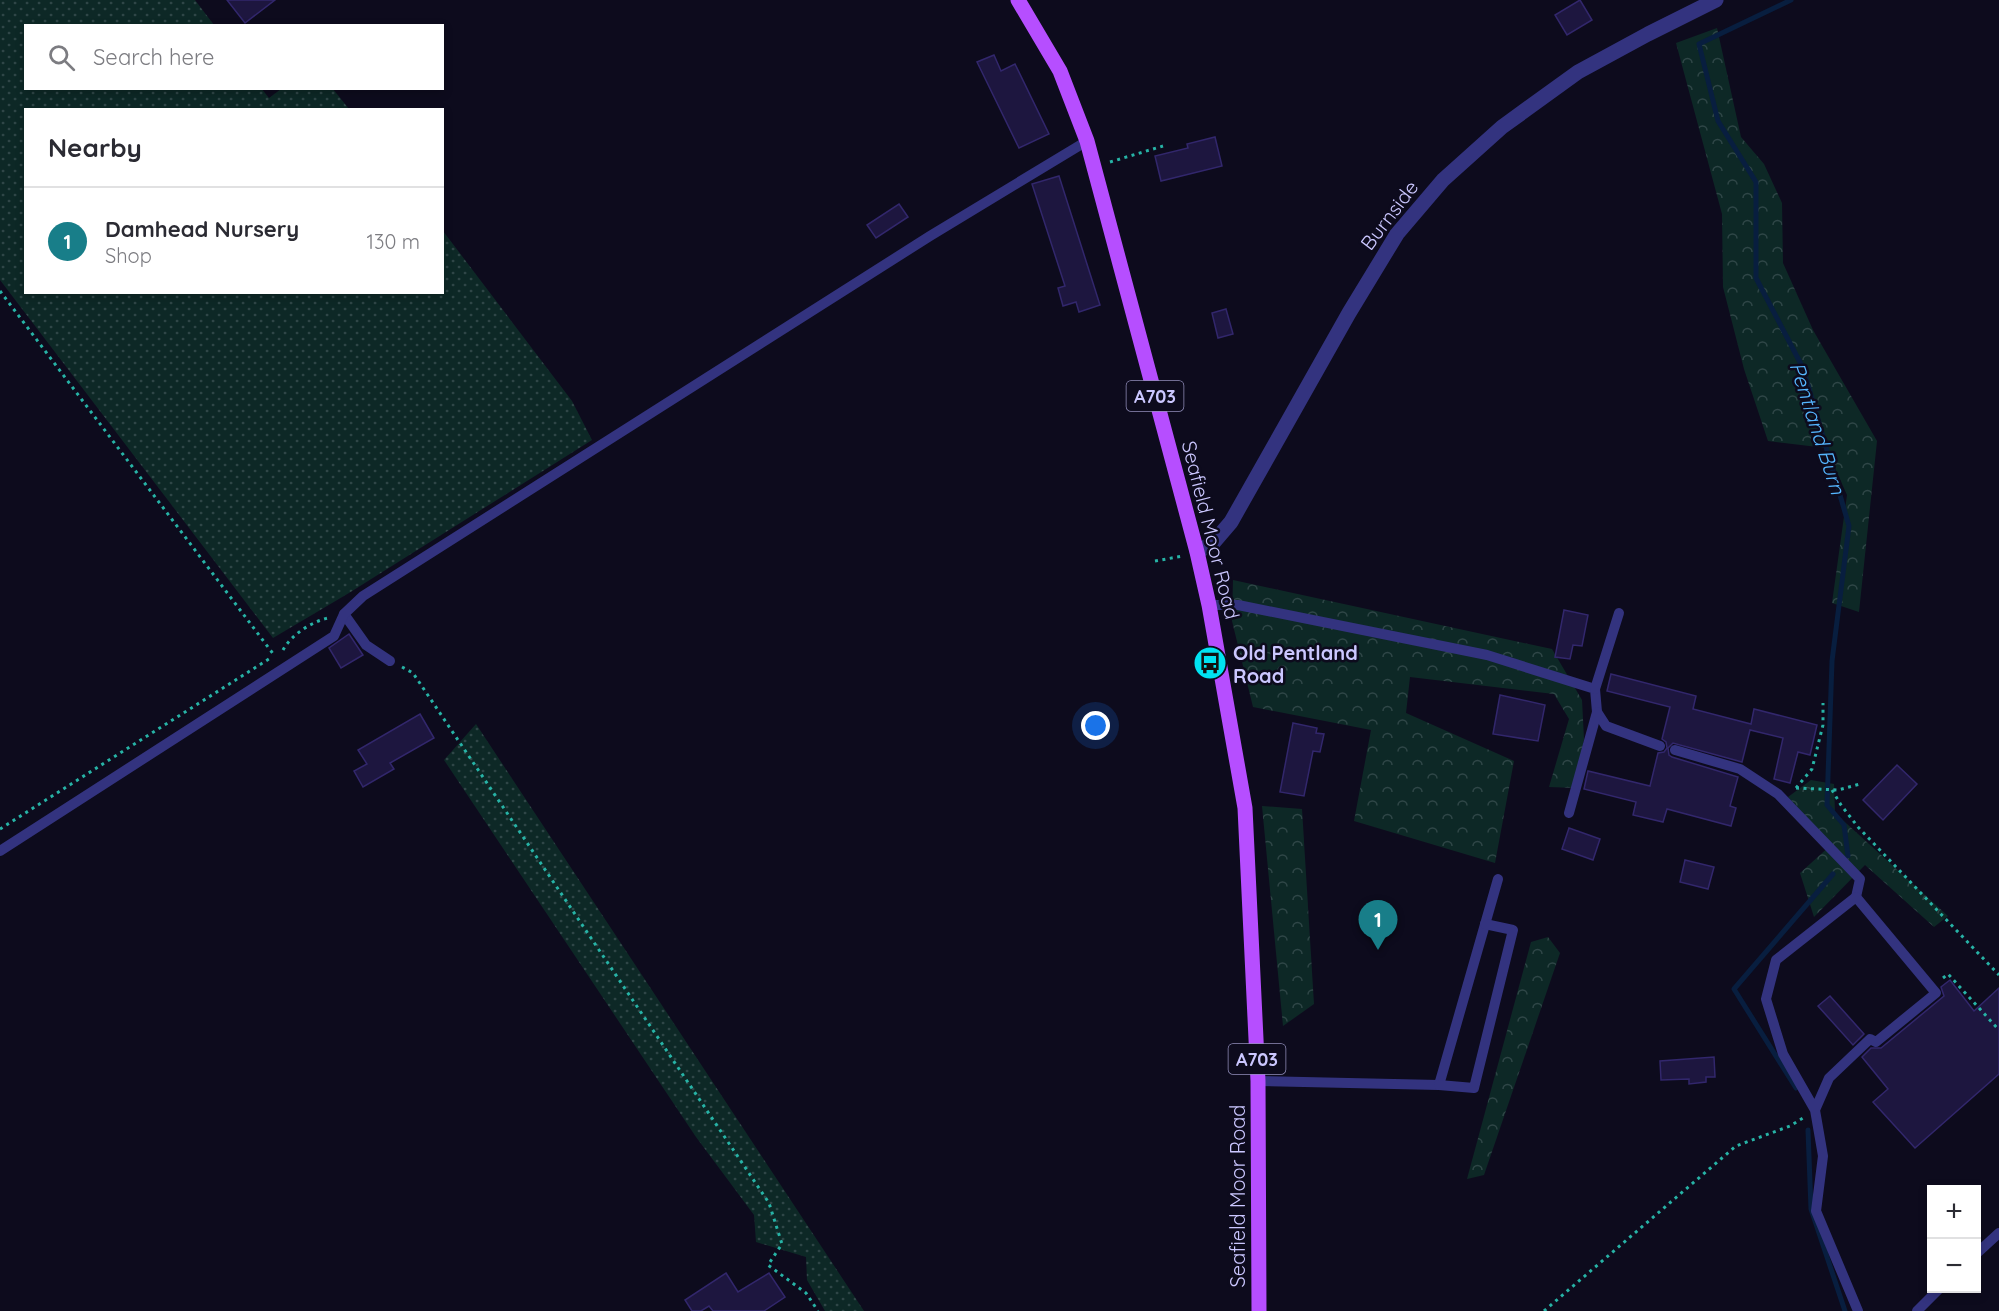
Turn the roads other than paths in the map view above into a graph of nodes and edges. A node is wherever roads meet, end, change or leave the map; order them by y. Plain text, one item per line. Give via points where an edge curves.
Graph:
1 (1018, 0) edge
2 (1716, 0) edge
3 (1087, 141) junction
4 (1197, 552) junction
5 (1209, 606) junction
6 (1619, 613) dead end
7 (344, 614) junction
8 (390, 662) road end
9 (1595, 689) junction
10 (1597, 712) junction
11 (1660, 746) dead end
12 (1675, 750) dead end
13 (1569, 813) dead end
14 (0, 852) edge
15 (1498, 879) dead end
16 (1856, 897) junction
17 (1485, 924) junction
18 (1258, 1081) junction
19 (1438, 1084) junction
20 (1815, 1110) junction
21 (1999, 1233) edge
22 (1981, 1250) edge
23 (1935, 1293) edge
24 (1259, 1311) edge
25 (1858, 1311) edge
26 (1917, 1311) edge

1 - 3 main road, Seafield Moor Road / A703 via 1060,71
2 - 4 street, Burnside via 1578,72 1502,127 1443,180 1397,234 1231,522 1213,543
3 - 4 main road, Seafield Moor Road / A703
3 - 7 lane via 920,242 363,596
4 - 5 main road, Seafield Moor Road / A703
5 - 9 lane via 1238,605 1487,655
5 - 18 main road, Seafield Moor Road / A703 via 1245,808
6 - 9 lane
7 - 8 lane via 366,645
7 - 14 lane via 334,636
9 - 10 lane
10 - 11 lane via 1606,726
10 - 13 lane
12 - 16 lane via 1740,769 1778,794 1860,879
15 - 17 lane
16 - 20 lane via 1776,960 1766,999 1783,1054
16 - 20 lane via 1936,993 1876,1042 1870,1039 1829,1078
17 - 19 lane
17 - 19 lane via 1513,930 1474,1088
18 - 19 lane
18 - 24 main road, Seafield Moor Road / A703
20 - 25 lane via 1822,1156 1816,1211
21 - 22 lane
23 - 26 lane

